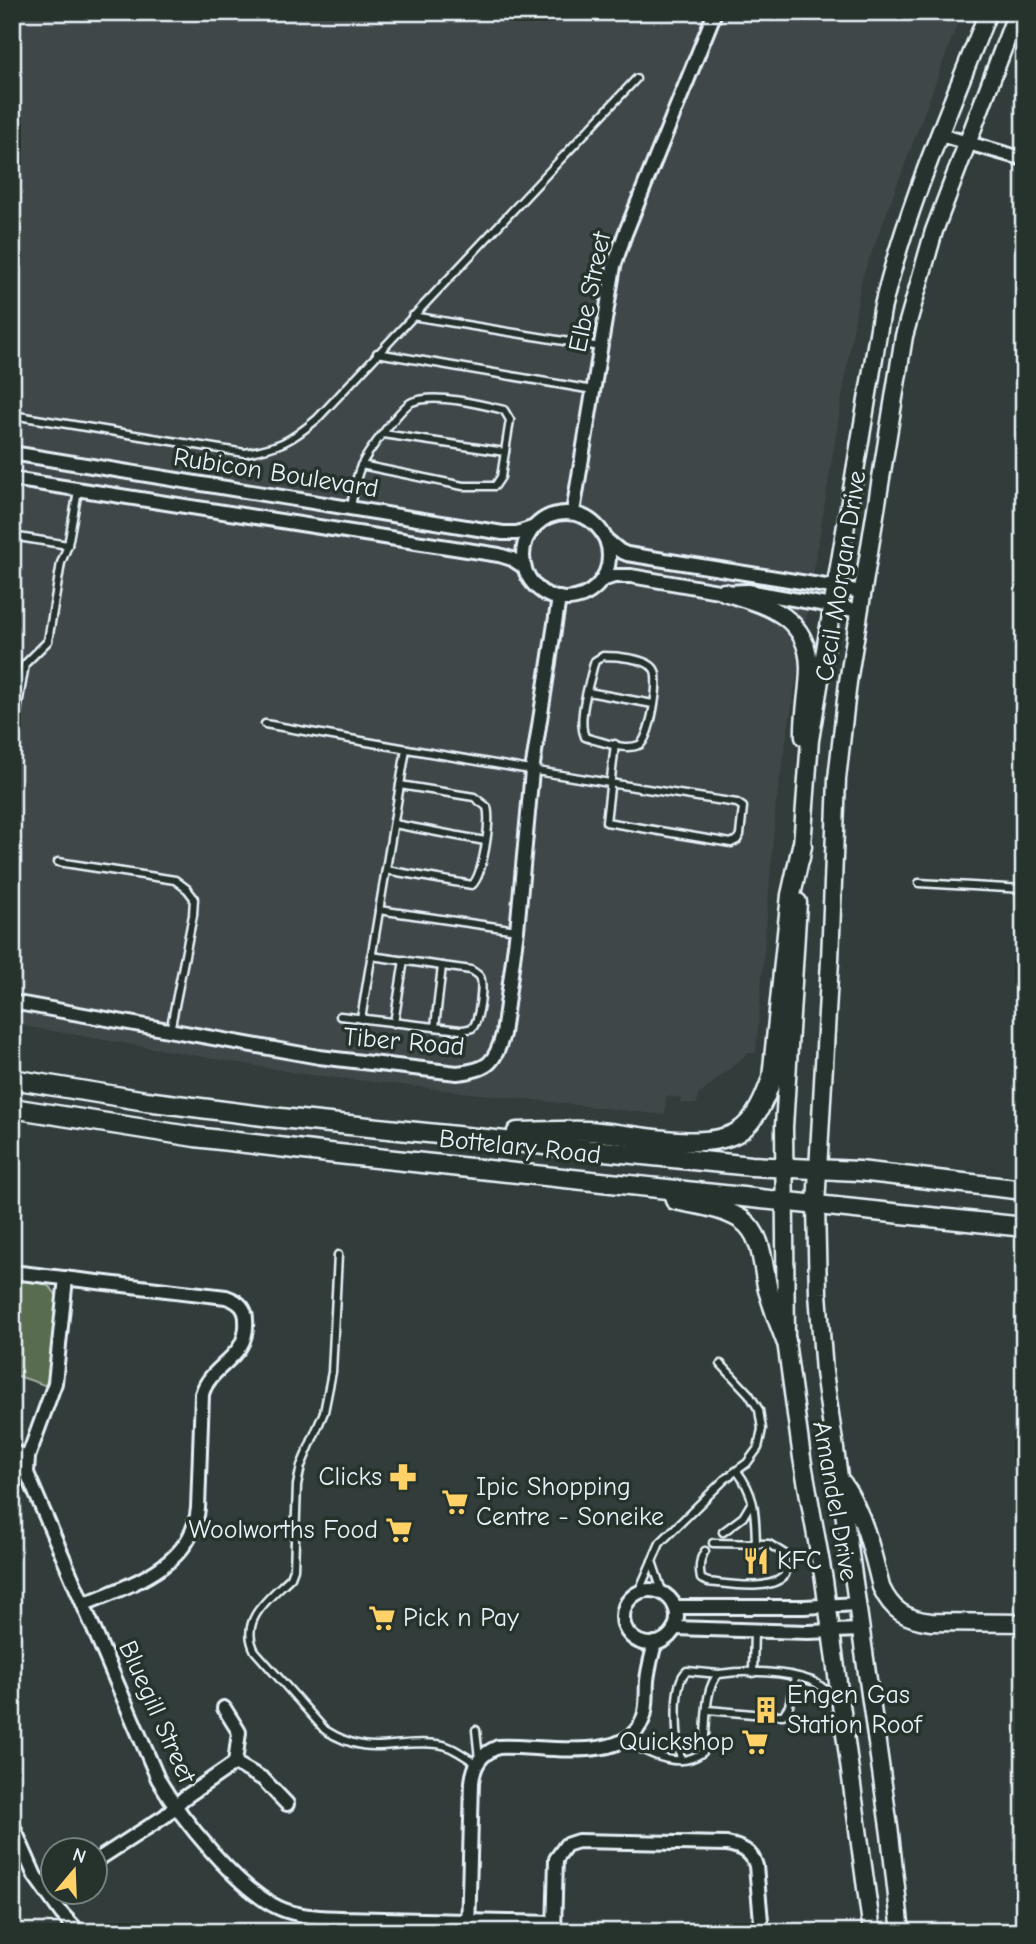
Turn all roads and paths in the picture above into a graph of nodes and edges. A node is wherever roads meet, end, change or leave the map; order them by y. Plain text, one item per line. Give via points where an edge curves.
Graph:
1 (715, 12) edge
2 (988, 12) edge
3 (1017, 12) edge
4 (636, 79) dead end
5 (940, 135) junction
6 (967, 142) junction
7 (1024, 159) edge
8 (412, 316) junction
9 (600, 347) junction
10 (377, 353) junction
11 (593, 390) junction
12 (12, 415) edge
13 (383, 434) junction
14 (505, 452) junction
15 (12, 453) edge
16 (361, 465) junction
17 (12, 480) edge
18 (78, 491) junction
19 (351, 509) junction
20 (573, 512) junction
21 (532, 528) junction
22 (12, 536) edge
23 (607, 540) junction
24 (68, 545) junction
25 (524, 567) junction
26 (602, 580) junction
27 (835, 588) junction
28 (724, 592) junction
29 (863, 592) junction
30 (559, 598) junction
31 (832, 606) junction
32 (860, 611) junction
33 (588, 692) junction
34 (653, 704) junction
35 (265, 724) dead end
36 (12, 741) edge
37 (615, 744) junction
38 (406, 749) junction
39 (533, 771) junction
40 (807, 771) junction
41 (611, 783) junction
42 (400, 785) junction
43 (394, 824) junction
44 (485, 841) junction
45 (802, 846) junction
46 (58, 862) dead end
47 (386, 870) junction
48 (919, 883) dead end
49 (1024, 889) edge
50 (379, 910) junction
51 (517, 930) junction
52 (371, 956) junction
53 (404, 960) junction
54 (442, 966) junction
55 (12, 1002) edge
56 (340, 1016) dead end
57 (361, 1019) junction
58 (394, 1023) junction
59 (435, 1027) junction
60 (170, 1031) junction
61 (12, 1079) edge
62 (12, 1108) edge
63 (433, 1133) junction
64 (783, 1167) junction
65 (818, 1168) junction
66 (572, 1179) junction
67 (1024, 1189) edge
68 (783, 1202) junction
69 (816, 1205) junction
70 (1024, 1227) edge
71 (338, 1255) dead end
72 (12, 1272) edge
73 (66, 1278) junction
74 (786, 1341) junction
75 (721, 1364) dead end
76 (12, 1452) edge
77 (28, 1457) junction
78 (737, 1471) junction
79 (840, 1478) junction
80 (752, 1500) junction
81 (723, 1532) dead end
82 (713, 1543) dead end
83 (756, 1544) junction
84 (705, 1551) dead end
85 (652, 1561) junction
86 (638, 1593) junction
87 (663, 1594) junction
88 (84, 1604) junction
89 (857, 1604) junction
90 (828, 1606) junction
91 (675, 1607) junction
92 (1024, 1623) edge
93 (674, 1628) junction
94 (754, 1629) junction
95 (861, 1630) junction
96 (830, 1631) junction
97 (639, 1642) junction
98 (655, 1643) junction
99 (753, 1673) junction
100 (719, 1674) junction
101 (794, 1677) junction
102 (647, 1678) junction
103 (842, 1706) junction
104 (224, 1708) dead end
105 (708, 1710) junction
106 (753, 1714) dead end
107 (778, 1715) dead end
108 (475, 1730) dead end
109 (626, 1741) junction
110 (681, 1760) junction
111 (478, 1761) junction
112 (235, 1763) junction
113 (287, 1804) dead end
114 (175, 1806) junction
115 (12, 1824) edge
116 (108, 1853) edge
117 (38, 1879) edge
118 (58, 1906) edge
119 (468, 1927) edge
120 (554, 1928) edge
121 (79, 1932) edge
122 (762, 1932) edge
123 (872, 1932) edge
124 (901, 1932) edge

1 - 9 street, Elbe Street via 619,251
2 - 5 street, Cecil Morgan Drive
3 - 6 street, Cecil Morgan Drive
4 - 8 lane
5 - 6 street
5 - 27 street, Cecil Morgan Drive via 888,285
6 - 7 street
6 - 29 street, Cecil Morgan Drive via 934,231 904,336
8 - 9 lane
8 - 10 lane
9 - 11 street, Elbe Street
10 - 11 lane
10 - 12 lane via 296,437 274,448 245,453
11 - 20 street, Elbe Street
13 - 14 lane
13 - 14 lane via 409,403 429,398 487,405 504,410 510,420
13 - 16 lane
14 - 16 lane via 495,486 463,486
15 - 19 street, Rubicon Boulevard
16 - 19 lane
17 - 18 street, Rubicon Boulevard
18 - 24 lane
18 - 25 street, Rubicon Boulevard via 506,556
19 - 21 street, Rubicon Boulevard via 503,533
20 - 21 street via 551,515
20 - 23 street via 600,527
21 - 25 street via 523,553
22 - 24 lane
23 - 26 street via 611,555
23 - 27 street via 627,554
24 - 36 lane via 48,641 25,664
25 - 30 street via 539,589
26 - 28 street via 622,575
26 - 30 street via 579,598
27 - 29 street
27 - 31 street, Cecil Morgan Drive
28 - 31 street via 748,591
28 - 40 street via 778,612 799,629 805,641 809,668 803,717
29 - 32 street, Cecil Morgan Drive
30 - 39 street, Tiber Road
31 - 32 street
31 - 40 street, Cecil Morgan Drive
32 - 65 street, Cecil Morgan Drive via 838,754
33 - 34 lane
33 - 34 lane via 599,657 626,657 655,670
33 - 37 lane via 582,720 585,737
34 - 37 lane via 644,741 628,747
35 - 38 lane
37 - 41 lane
38 - 39 lane
38 - 42 lane
39 - 41 lane
39 - 51 street, Tiber Road
40 - 45 street, Cecil Morgan Drive
41 - 41 lane via 737,803 743,807 740,835 731,843 606,822
42 - 43 lane
42 - 44 lane via 480,800 489,814
43 - 44 lane
43 - 47 lane
44 - 47 lane via 479,874 472,885
45 - 63 main road via 792,895 772,1079 762,1104 740,1131 704,1142 588,1131
45 - 64 street, Cecil Morgan Drive
46 - 60 lane via 174,880 194,898
47 - 50 lane
48 - 49 lane
50 - 51 lane
50 - 52 lane
51 - 60 street, Tiber Road via 499,1051 488,1065 475,1071 319,1058
52 - 53 lane
52 - 57 lane
53 - 54 lane
53 - 58 lane
54 - 59 lane
54 - 59 lane via 471,970 482,984 471,1029
55 - 60 street, Tiber Road
56 - 57 lane
57 - 58 lane
58 - 59 lane
61 - 63 main road, Bottelary Road via 208,1110
62 - 66 main road, Bottelary Road via 195,1137
63 - 64 main road, Bottelary Road
64 - 65 main road, Bottelary Road
64 - 68 street, Cecil Morgan Drive
65 - 67 main road, Bottelary Road
65 - 69 street, Cecil Morgan Drive
66 - 68 main road, Bottelary Road
66 - 74 main road via 711,1207 741,1220 754,1234 761,1252
68 - 69 main road, Bottelary Road
68 - 74 street, Amandel Drive
69 - 70 main road, Bottelary Road
69 - 79 street, Amandel Drive via 824,1372
71 - 111 lane via 332,1372 324,1412 297,1485 294,1569 254,1614 250,1642 325,1730 351,1745 437,1744
72 - 73 street
73 - 77 street via 55,1383
73 - 88 street via 226,1297 240,1304 247,1334 239,1351 209,1379 202,1394 198,1508 190,1539 153,1573
74 - 90 street, Amandel Drive
75 - 78 lane via 755,1402 761,1418 754,1457
76 - 77 street
77 - 88 street, Bluegill Street via 27,1473
78 - 80 lane
78 - 85 lane via 660,1543
79 - 89 street, Amandel Drive
79 - 92 street via 864,1520 881,1587 898,1613 931,1622
80 - 81 lane via 743,1517
80 - 83 lane
82 - 83 lane
83 - 84 lane via 775,1546 785,1554 785,1575 768,1586 703,1581 699,1568
85 - 86 lane
85 - 87 lane
86 - 87 street
86 - 97 street via 623,1613 626,1630
87 - 91 street
88 - 114 street, Bluegill Street via 158,1779
89 - 90 street
89 - 95 street, Amandel Drive
90 - 91 street
90 - 96 street, Amandel Drive
91 - 93 street
93 - 94 street
93 - 98 street
94 - 96 street
94 - 99 lane
95 - 96 street
95 - 124 street, Amandel Drive
96 - 103 street, Amandel Drive
97 - 98 street
97 - 102 street
98 - 102 street
99 - 100 lane
99 - 101 lane
100 - 105 lane via 711,1684
100 - 110 lane via 687,1671 679,1681
101 - 103 lane via 819,1685
101 - 107 lane via 789,1706
102 - 109 street via 643,1721
103 - 123 street, Amandel Drive
104 - 112 street via 239,1732
105 - 106 lane
105 - 110 lane via 703,1752
108 - 111 lane
109 - 110 lane via 648,1754
109 - 111 street via 607,1748 498,1747
111 - 119 street via 472,1782
112 - 113 street via 263,1779
112 - 114 street
114 - 116 street
114 - 119 street, Bluegill Street via 243,1882 278,1908 310,1916
115 - 117 street
118 - 121 street
119 - 120 street, Bluegill Street
120 - 122 street via 556,1859 572,1843 727,1844 746,1850 755,1861

